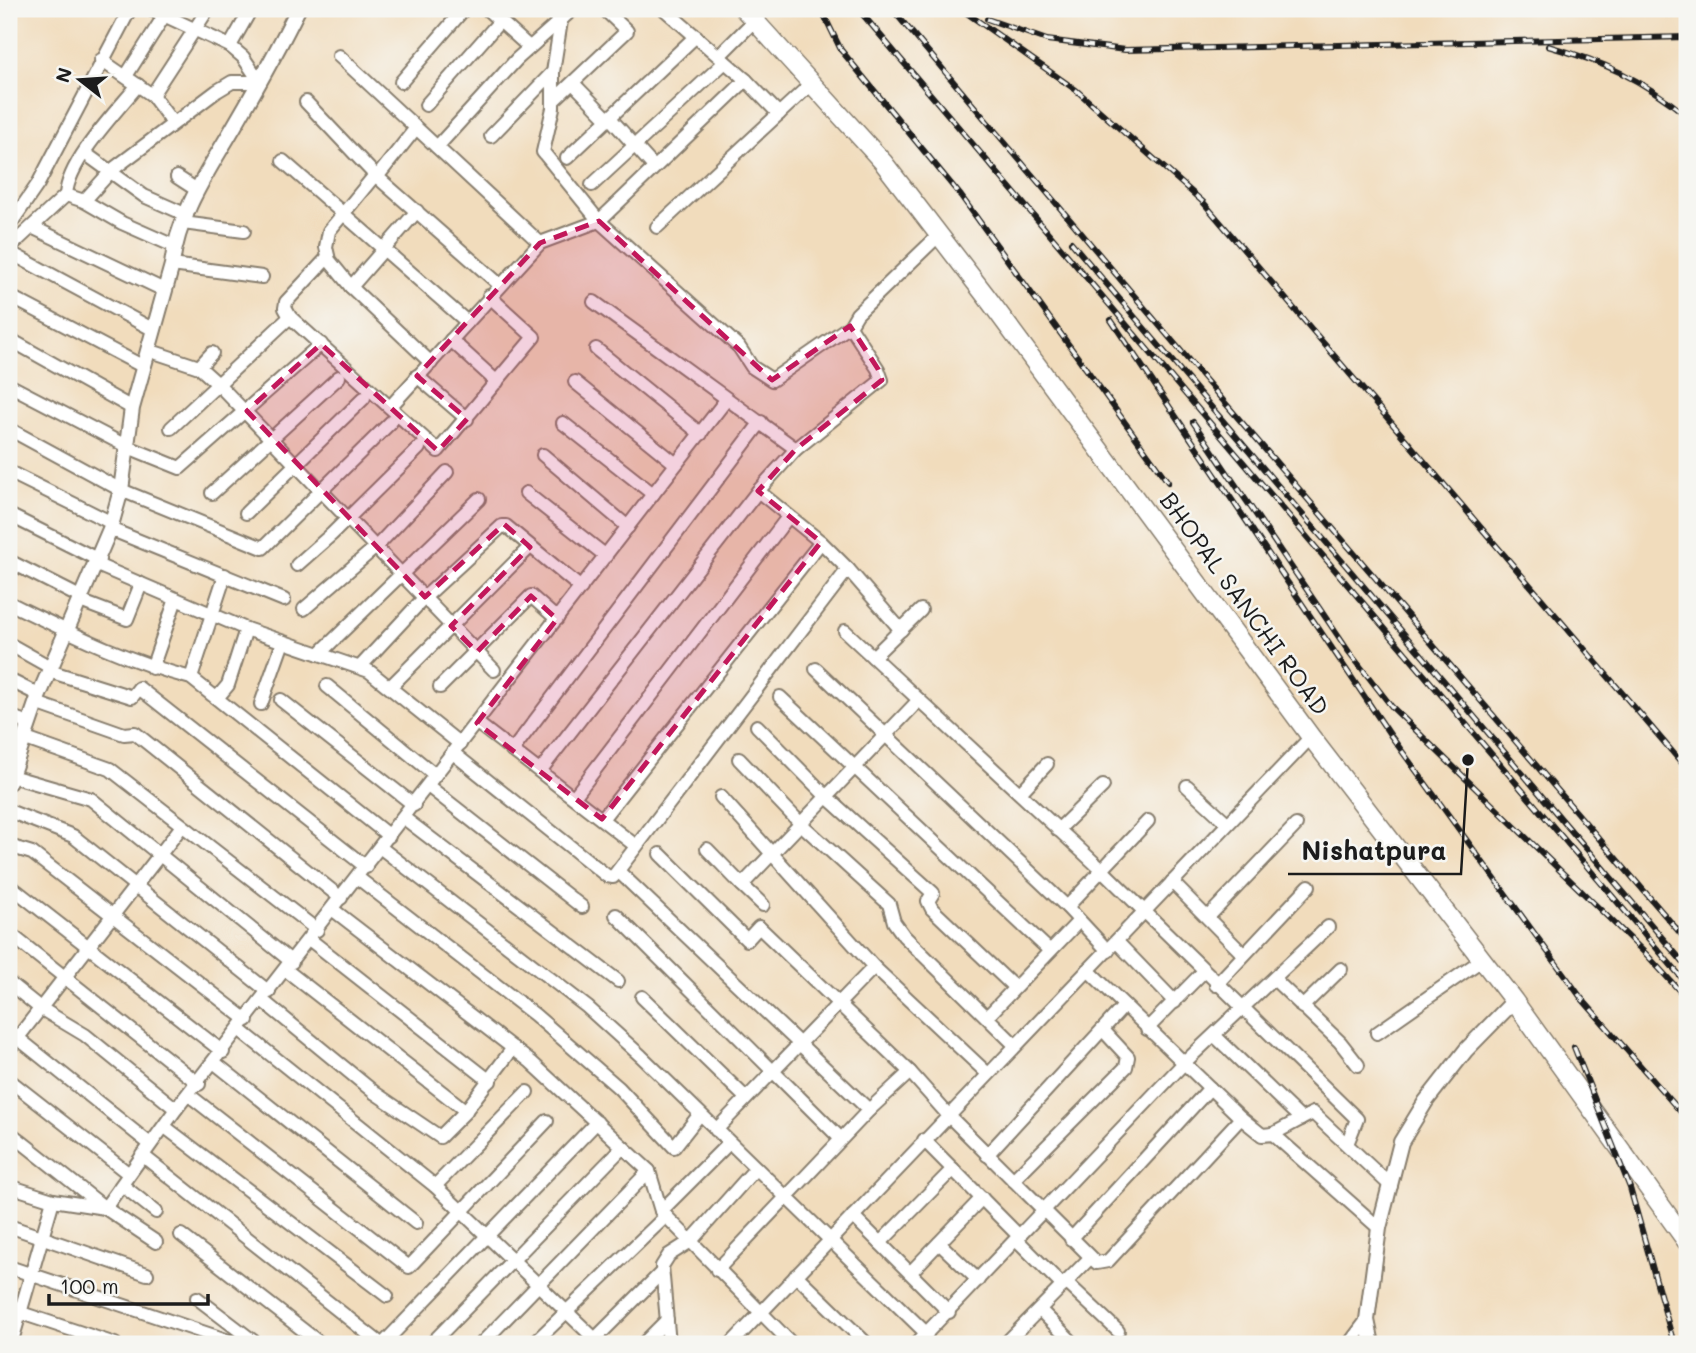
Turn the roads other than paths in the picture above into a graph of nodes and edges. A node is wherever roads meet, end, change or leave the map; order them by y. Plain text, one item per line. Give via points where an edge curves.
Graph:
1 (130, 9) edge
2 (151, 9) edge
3 (208, 9) edge
4 (251, 9) edge
5 (298, 9) edge
6 (464, 9) edge
7 (487, 9) edge
8 (548, 9) edge
9 (573, 9) edge
10 (604, 9) edge
11 (664, 9) edge
12 (749, 15) edge
13 (164, 16) junction
14 (561, 20) junction
15 (500, 21) junction
16 (194, 30) junction
17 (696, 36) junction
18 (230, 46) junction
19 (529, 47) junction
20 (340, 56) dead end
21 (722, 59) junction
22 (101, 60) junction
23 (553, 72) junction
24 (126, 76) junction
25 (746, 80) junction
26 (260, 82) junction
27 (401, 82) dead end
28 (573, 83) junction
29 (811, 84) junction
30 (138, 85) junction
31 (152, 95) junction
32 (306, 102) dead end
33 (553, 102) junction
34 (426, 105) dead end
35 (779, 114) junction
36 (609, 118) junction
37 (172, 122) junction
38 (416, 128) junction
39 (491, 136) dead end
40 (634, 145) junction
41 (437, 147) junction
42 (86, 154) junction
43 (567, 158) dead end
44 (283, 161) dead end
45 (654, 167) junction
46 (112, 170) junction
47 (376, 176) junction
48 (177, 177) dead end
49 (592, 185) dead end
50 (197, 190) junction
51 (66, 195) junction
52 (85, 201) junction
53 (417, 211) junction
54 (344, 215) junction
55 (185, 219) junction
56 (599, 221) junction
57 (9, 226) edge
58 (657, 227) dead end
59 (34, 228) junction
60 (244, 231) dead end
61 (939, 235) junction
62 (540, 243) junction
63 (174, 246) junction
64 (384, 249) junction
65 (9, 250) edge
66 (328, 257) junction
67 (172, 265) junction
68 (262, 277) dead end
69 (500, 285) junction
70 (351, 287) junction
71 (164, 290) junction
72 (9, 296) edge
73 (489, 296) junction
74 (594, 302) dead end
75 (290, 317) junction
76 (466, 321) junction
77 (850, 326) junction
78 (154, 330) junction
79 (9, 339) edge
80 (451, 340) junction
81 (321, 344) junction
82 (596, 349) dead end
83 (148, 350) junction
84 (212, 353) dead end
85 (431, 363) junction
86 (144, 367) junction
87 (200, 367) junction
88 (417, 376) junction
89 (339, 377) dead end
90 (497, 382) junction
91 (575, 382) dead end
92 (218, 384) junction
93 (9, 385) edge
94 (364, 398) dead end
95 (726, 400) junction
96 (390, 407) junction
97 (132, 408) junction
98 (247, 411) junction
99 (467, 419) junction
100 (391, 422) dead end
101 (761, 422) junction
102 (563, 423) dead end
103 (171, 428) dead end
104 (9, 429) edge
105 (701, 434) junction
106 (272, 438) junction
107 (128, 447) junction
108 (419, 448) dead end
109 (796, 449) junction
110 (543, 455) dead end
111 (298, 464) junction
112 (676, 464) junction
113 (9, 472) edge
114 (447, 472) dead end
115 (121, 490) junction
116 (324, 490) junction
117 (758, 491) junction
118 (212, 493) dead end
119 (526, 493) dead end
120 (653, 494) junction
121 (479, 499) dead end
122 (246, 513) dead end
123 (9, 515) edge
124 (788, 517) junction
125 (348, 518) junction
126 (111, 526) junction
127 (628, 527) junction
128 (821, 542) junction
129 (377, 546) junction
130 (530, 547) junction
131 (606, 556) junction
132 (9, 561) edge
133 (98, 563) junction
134 (297, 565) dead end
135 (848, 569) junction
136 (403, 573) junction
137 (225, 575) junction
138 (141, 584) junction
139 (581, 588) junction
140 (425, 597) junction
141 (81, 599) junction
142 (176, 599) junction
143 (284, 600) dead end
144 (9, 603) edge
145 (304, 609) dead end
146 (921, 610) dead end
147 (211, 614) junction
148 (557, 619) junction
149 (451, 626) junction
150 (246, 629) junction
151 (901, 630) junction
152 (845, 631) dead end
153 (66, 633) junction
154 (283, 642) junction
155 (9, 644) edge
156 (477, 652) junction
157 (319, 654) junction
158 (873, 657) junction
159 (359, 667) junction
160 (152, 668) junction
161 (50, 669) junction
162 (816, 669) dead end
163 (494, 670) dead end
164 (191, 678) junction
165 (9, 680) edge
166 (327, 686) dead end
167 (390, 687) junction
168 (440, 687) dead end
169 (780, 697) dead end
170 (217, 698) junction
171 (37, 699) junction
172 (281, 700) dead end
173 (919, 700) junction
174 (261, 704) dead end
175 (9, 716) edge
176 (28, 723) junction
177 (477, 723) junction
178 (757, 726) dead end
179 (887, 735) junction
180 (1311, 737) junction
181 (23, 738) junction
182 (456, 748) junction
183 (512, 751) junction
184 (12, 759) edge
185 (739, 759) dead end
186 (1047, 764) dead end
187 (856, 767) junction
188 (540, 771) junction
189 (10, 779) edge
190 (432, 780) junction
191 (1102, 786) dead end
192 (1187, 786) dead end
193 (1020, 793) junction
194 (574, 797) junction
195 (721, 797) dead end
196 (828, 798) junction
197 (414, 805) junction
198 (9, 811) edge
199 (404, 818) junction
200 (602, 819) junction
201 (1148, 821) dead end
202 (1227, 823) junction
203 (801, 824) junction
204 (182, 825) junction
205 (1296, 825) dead end
206 (1058, 830) junction
207 (389, 836) junction
208 (9, 846) edge
209 (636, 846) junction
210 (381, 848) junction
211 (707, 849) dead end
212 (773, 852) junction
213 (159, 854) junction
214 (660, 855) dead end
215 (366, 866) junction
216 (1102, 870) junction
217 (618, 872) junction
218 (358, 878) junction
219 (1172, 882) junction
220 (136, 883) junction
221 (9, 885) edge
222 (742, 885) junction
223 (1309, 886) dead end
224 (341, 898) junction
225 (763, 905) dead end
226 (582, 907) dead end
227 (1067, 908) junction
228 (332, 909) junction
229 (1144, 912) junction
230 (616, 915) dead end
231 (110, 916) junction
232 (1208, 917) junction
233 (1079, 921) junction
234 (1328, 927) dead end
235 (9, 933) edge
236 (313, 934) junction
237 (88, 945) junction
238 (1112, 946) junction
239 (1049, 950) junction
240 (1244, 954) junction
241 (1483, 959) junction
242 (289, 966) junction
243 (874, 967) junction
244 (1341, 969) dead end
245 (1088, 971) junction
246 (1203, 972) junction
247 (64, 977) junction
248 (1274, 979) junction
249 (618, 981) dead end
250 (9, 983) edge
251 (1216, 985) junction
252 (1014, 987) junction
253 (266, 996) junction
254 (642, 997) dead end
255 (1514, 1001) junction
256 (1175, 1002) junction
257 (836, 1004) junction
258 (1124, 1006) junction
259 (1303, 1007) junction
260 (40, 1008) junction
261 (1241, 1009) junction
262 (987, 1017) junction
263 (243, 1025) junction
264 (1147, 1029) junction
265 (1103, 1030) junction
266 (1377, 1033) dead end
267 (13, 1034) edge
268 (1215, 1036) junction
269 (799, 1045) junction
270 (1015, 1045) junction
271 (513, 1048) junction
272 (9, 1049) edge
273 (219, 1058) junction
274 (1184, 1063) junction
275 (1358, 1065) dead end
276 (771, 1072) junction
277 (910, 1072) junction
278 (988, 1074) junction
279 (9, 1080) edge
280 (490, 1081) junction
281 (199, 1084) junction
282 (1210, 1088) junction
283 (527, 1093) dead end
284 (190, 1095) junction
285 (746, 1098) junction
286 (176, 1109) junction
287 (869, 1110) junction
288 (466, 1111) junction
289 (700, 1114) junction
290 (950, 1117) junction
291 (1241, 1118) junction
292 (1301, 1119) junction
293 (547, 1121) dead end
294 (597, 1122) junction
295 (165, 1127) junction
296 (716, 1129) junction
297 (9, 1132) edge
298 (1273, 1133) junction
299 (841, 1139) junction
300 (924, 1140) junction
301 (729, 1143) junction
302 (150, 1144) junction
303 (1347, 1144) junction
304 (623, 1147) junction
305 (142, 1155) junction
306 (987, 1155) junction
307 (756, 1168) junction
308 (953, 1169) junction
309 (649, 1171) junction
310 (125, 1179) junction
311 (1013, 1180) junction
312 (9, 1186) edge
313 (435, 1186) junction
314 (1391, 1186) junction
315 (784, 1198) junction
316 (982, 1198) junction
317 (52, 1200) junction
318 (105, 1208) junction
319 (462, 1210) junction
320 (1044, 1210) junction
321 (156, 1212) dead end
322 (663, 1214) junction
323 (853, 1216) junction
324 (416, 1223) dead end
325 (9, 1226) edge
326 (1379, 1228) junction
327 (181, 1235) dead end
328 (488, 1236) junction
329 (41, 1237) junction
330 (1019, 1238) junction
331 (1071, 1238) junction
332 (830, 1239) junction
333 (691, 1241) junction
334 (156, 1242) dead end
335 (1687, 1242) edge
336 (880, 1243) junction
337 (939, 1243) junction
338 (1090, 1258) junction
339 (513, 1261) junction
340 (9, 1267) edge
341 (718, 1270) junction
342 (662, 1272) junction
343 (911, 1272) junction
344 (30, 1274) junction
345 (147, 1274) dead end
346 (796, 1275) junction
347 (978, 1280) junction
348 (1065, 1284) junction
349 (540, 1285) junction
350 (387, 1296) dead end
351 (197, 1298) dead end
352 (566, 1310) junction
353 (1040, 1310) junction
354 (14, 1311) edge
355 (761, 1312) junction
356 (949, 1312) junction
357 (667, 1320) junction
358 (1367, 1320) junction
359 (1118, 1331) dead end
360 (927, 1334) junction
361 (592, 1341) edge
362 (1012, 1342) edge
363 (254, 1343) edge
364 (11, 1344) edge
365 (115, 1344) edge
366 (238, 1344) edge
367 (321, 1344) edge
368 (382, 1344) edge
369 (430, 1344) edge
370 (481, 1344) edge
371 (533, 1344) edge
372 (643, 1344) edge
373 (669, 1344) edge
374 (731, 1344) edge
375 (792, 1344) edge
376 (867, 1344) edge
377 (916, 1344) edge
378 (1074, 1344) edge
379 (1349, 1344) edge
380 (1372, 1344) edge

1 - 22 street
2 - 13 street
3 - 16 street
4 - 18 street
5 - 26 street
6 - 27 street
7 - 15 street
8 - 14 street
9 - 14 street
10 - 28 street via 627,31
11 - 17 street
12 - 21 street
12 - 29 main road, BHOPAL SANCHI ROAD
13 - 16 street
13 - 24 street
14 - 19 street
14 - 23 street
15 - 19 street
15 - 34 street
16 - 18 street
16 - 31 street
17 - 21 street
17 - 36 street
18 - 26 street
19 - 41 street
20 - 38 street
21 - 25 street
21 - 40 street
22 - 24 street
22 - 57 street via 38,184
23 - 33 street
23 - 39 street
24 - 30 street
25 - 35 street
25 - 45 street
26 - 37 street via 232,82
26 - 50 street
28 - 33 street
28 - 36 street
29 - 35 street
29 - 61 main road, BHOPAL SANCHI ROAD via 883,162
30 - 31 street
30 - 42 street
31 - 37 street
32 - 47 street
33 - 56 street via 544,152
35 - 58 street
36 - 40 street
36 - 43 street
37 - 46 street
38 - 41 street
38 - 47 street
40 - 45 street
40 - 49 street
41 - 62 street
42 - 46 street
42 - 51 street via 67,182
44 - 54 street
45 - 56 street
46 - 52 street
46 - 55 street via 144,196
47 - 53 street
47 - 54 street
48 - 50 street
50 - 55 street
51 - 52 street
51 - 59 street
52 - 63 street
53 - 64 street
53 - 69 street
54 - 64 street
54 - 66 street via 329,231
55 - 60 street
55 - 63 street
56 - 62 street
56 - 77 street via 739,347 752,367 772,380
59 - 65 street
59 - 71 street
61 - 77 street
61 - 180 main road, BHOPAL SANCHI ROAD
62 - 69 street
63 - 67 street
64 - 70 street
64 - 76 street
65 - 78 street
66 - 70 street
66 - 75 street via 286,302
67 - 68 street
67 - 71 street
69 - 73 street
70 - 85 street
71 - 78 street
72 - 86 street
73 - 76 street
73 - 90 street via 534,337
74 - 95 street
75 - 81 street
75 - 92 street
76 - 80 street
77 - 109 street via 882,380
78 - 83 street
79 - 97 street
80 - 85 street
80 - 90 street
81 - 96 street
81 - 98 street
82 - 105 street
83 - 86 street
83 - 87 street
84 - 87 street
85 - 88 street
86 - 97 street
87 - 92 street
88 - 96 street
88 - 99 street
89 - 106 street
90 - 99 street
91 - 112 street
92 - 98 street
92 - 103 street
93 - 107 street
94 - 111 street
95 - 101 street
95 - 105 street
96 - 99 street via 438,451
97 - 107 street
98 - 106 street
98 - 107 street via 180,468
100 - 116 street
101 - 109 street
101 - 183 street
102 - 120 street
104 - 115 street
105 - 112 street
106 - 111 street
106 - 118 street
107 - 115 street
108 - 125 street
109 - 117 street
110 - 127 street
111 - 116 street
111 - 122 street
112 - 120 street
113 - 126 street
114 - 129 street
115 - 116 street via 263,548
115 - 126 street
116 - 125 street
117 - 124 street
117 - 188 street
119 - 131 street
120 - 127 street
121 - 136 street
123 - 133 street
124 - 128 street
124 - 194 street
125 - 129 street
125 - 134 street
126 - 133 street
126 - 137 street
127 - 131 street
128 - 135 street
128 - 200 street
129 - 136 street
129 - 145 street
130 - 139 street
130 - 140 street via 501,526
130 - 149 street
131 - 139 street
132 - 141 street
133 - 138 street
133 - 141 street
135 - 151 street
135 - 209 street
136 - 140 street
136 - 157 street
137 - 143 street
137 - 147 street
138 - 141 street via 127,619
138 - 142 street
139 - 148 street
140 - 149 street
140 - 159 street
141 - 153 street
142 - 147 street
142 - 160 street
144 - 153 street
146 - 151 street
147 - 150 street
147 - 164 street
148 - 156 street via 531,596
148 - 177 street
149 - 156 street
149 - 167 street
150 - 154 street
150 - 170 street via 228,685
151 - 158 street
152 - 158 street
153 - 160 street
153 - 161 street
154 - 157 street
154 - 174 street
155 - 161 street
156 - 163 street
156 - 168 street
157 - 159 street
158 - 173 street
159 - 167 street
160 - 164 street
161 - 171 street
161 - 215 street via 132,697 139,688
162 - 179 street
164 - 170 street
165 - 171 street
166 - 190 street
167 - 182 street
169 - 187 street
170 - 207 street
171 - 176 street
171 - 224 street via 124,734 135,733
172 - 197 street
173 - 179 street
173 - 193 street
175 - 176 street
176 - 181 street
177 - 182 street
177 - 183 street
178 - 196 street
179 - 187 street
179 - 227 street
180 - 202 street
180 - 241 main road, BHOPAL SANCHI ROAD
181 - 184 street
181 - 204 street via 110,769
182 - 190 street
182 - 217 street via 607,876
183 - 188 street
184 - 189 street
185 - 203 street
186 - 193 street
187 - 196 street
187 - 239 street
188 - 194 street
189 - 213 street via 91,799
190 - 197 street
190 - 226 street
191 - 206 street
192 - 202 street
193 - 206 street
194 - 200 street
195 - 212 street
196 - 203 street
196 - 252 street via 933,893 928,901 932,909
197 - 199 street
198 - 220 street via 73,835
199 - 207 street
199 - 249 street
200 - 209 street
201 - 216 street
202 - 219 street
203 - 212 street
203 - 262 street via 889,904 904,936
204 - 213 street
204 - 236 street
205 - 232 street
206 - 216 street
207 - 210 street
208 - 231 street via 32,853
209 - 217 street
210 - 215 street
210 - 289 street via 587,1007
211 - 222 street
212 - 222 street
212 - 243 street
213 - 220 street
213 - 242 street
214 - 257 street via 747,940 759,927
215 - 218 street
216 - 227 street
216 - 229 street
217 - 269 street
218 - 224 street
218 - 289 street via 545,1024 619,1088 674,1147
219 - 229 street
219 - 232 street
220 - 231 street
220 - 253 street
221 - 237 street
222 - 225 street
223 - 240 street
224 - 228 street
227 - 233 street
228 - 236 street
228 - 271 street
229 - 238 street
229 - 246 street
230 - 276 street
231 - 237 street
231 - 263 street
232 - 240 street
233 - 238 street
233 - 239 street
234 - 248 street
235 - 247 street
236 - 242 street
236 - 280 street
237 - 247 street
237 - 273 street
238 - 245 street
238 - 256 street
239 - 252 street
240 - 251 street
241 - 255 main road, BHOPAL SANCHI ROAD
241 - 266 street
242 - 253 street
242 - 288 street
243 - 257 street
243 - 278 street
244 - 259 street
245 - 258 street
245 - 270 street
246 - 251 street
246 - 256 street
247 - 260 street
247 - 281 street
248 - 259 street
248 - 261 street
250 - 260 street
251 - 261 street
252 - 262 street
253 - 263 street
253 - 288 street via 375,1093 436,1136 444,1136
254 - 285 street
255 - 314 street via 1466,1050 1426,1101 1401,1142
255 - 335 main road, BHOPAL SANCHI ROAD
256 - 264 street
257 - 269 street
257 - 277 street
258 - 264 street
258 - 265 street
259 - 275 street
260 - 267 street
260 - 286 street via 85,1035
261 - 268 street
261 - 303 street via 1357,1119
262 - 270 street
263 - 273 street
263 - 313 street
264 - 274 street
265 - 306 street
265 - 311 street via 1128,1057 1126,1067
267 - 272 street
267 - 302 street
268 - 274 street
268 - 292 street
269 - 276 street
269 - 287 street
270 - 278 street
271 - 280 street
271 - 294 street
273 - 281 street
273 - 324 street
274 - 282 street
274 - 320 street
276 - 285 street
276 - 299 street
277 - 287 street
277 - 290 street
278 - 290 street
279 - 310 street
280 - 288 street
281 - 284 street
282 - 291 street
282 - 331 street
283 - 313 street
284 - 286 street
284 - 319 street via 409,1267
285 - 296 street
286 - 295 street
287 - 299 street
289 - 296 street
290 - 300 street
290 - 306 street
291 - 298 street via 1262,1135
291 - 338 street via 1108,1261 1097,1263
292 - 298 street
292 - 303 street via 1313,1114
293 - 319 street
294 - 304 street
294 - 328 street
295 - 302 street
295 - 350 street
296 - 301 street
297 - 318 street
298 - 326 street
299 - 315 street
300 - 308 street
300 - 323 street
301 - 307 street
301 - 322 street
302 - 305 street
303 - 314 street
304 - 309 street
304 - 339 street
305 - 310 street
305 - 368 street
306 - 311 street
307 - 315 street
307 - 333 street
308 - 316 street
308 - 336 street
309 - 322 street
309 - 349 street
310 - 318 street
310 - 321 street
311 - 320 street
312 - 317 street
313 - 319 street
314 - 326 street
315 - 332 street
315 - 341 street
316 - 330 street
316 - 337 street
317 - 318 street
317 - 329 street
318 - 334 street
319 - 328 street
320 - 330 street
320 - 331 street
322 - 333 street
322 - 352 street
323 - 332 street
323 - 336 street
325 - 329 street
326 - 358 street
327 - 367 street
328 - 339 street
328 - 368 street
329 - 344 street
329 - 345 street
330 - 347 street
330 - 348 street
331 - 338 street
332 - 346 street
332 - 360 street
333 - 341 street
333 - 342 street via 669,1255
336 - 343 street
337 - 343 street
337 - 347 street
338 - 348 street
339 - 349 street
339 - 369 street
340 - 344 street
341 - 355 street
342 - 357 street
342 - 361 street
343 - 356 street
344 - 354 street
344 - 366 street
346 - 355 street
346 - 376 street
347 - 356 street
348 - 353 street
348 - 359 street
349 - 352 street
349 - 370 street
351 - 363 street
352 - 361 street
352 - 371 street
353 - 362 street
353 - 378 street
354 - 364 street
354 - 365 street
355 - 374 street
355 - 375 street
356 - 360 street
357 - 372 street
357 - 373 street
358 - 379 street
358 - 380 street
360 - 377 street

